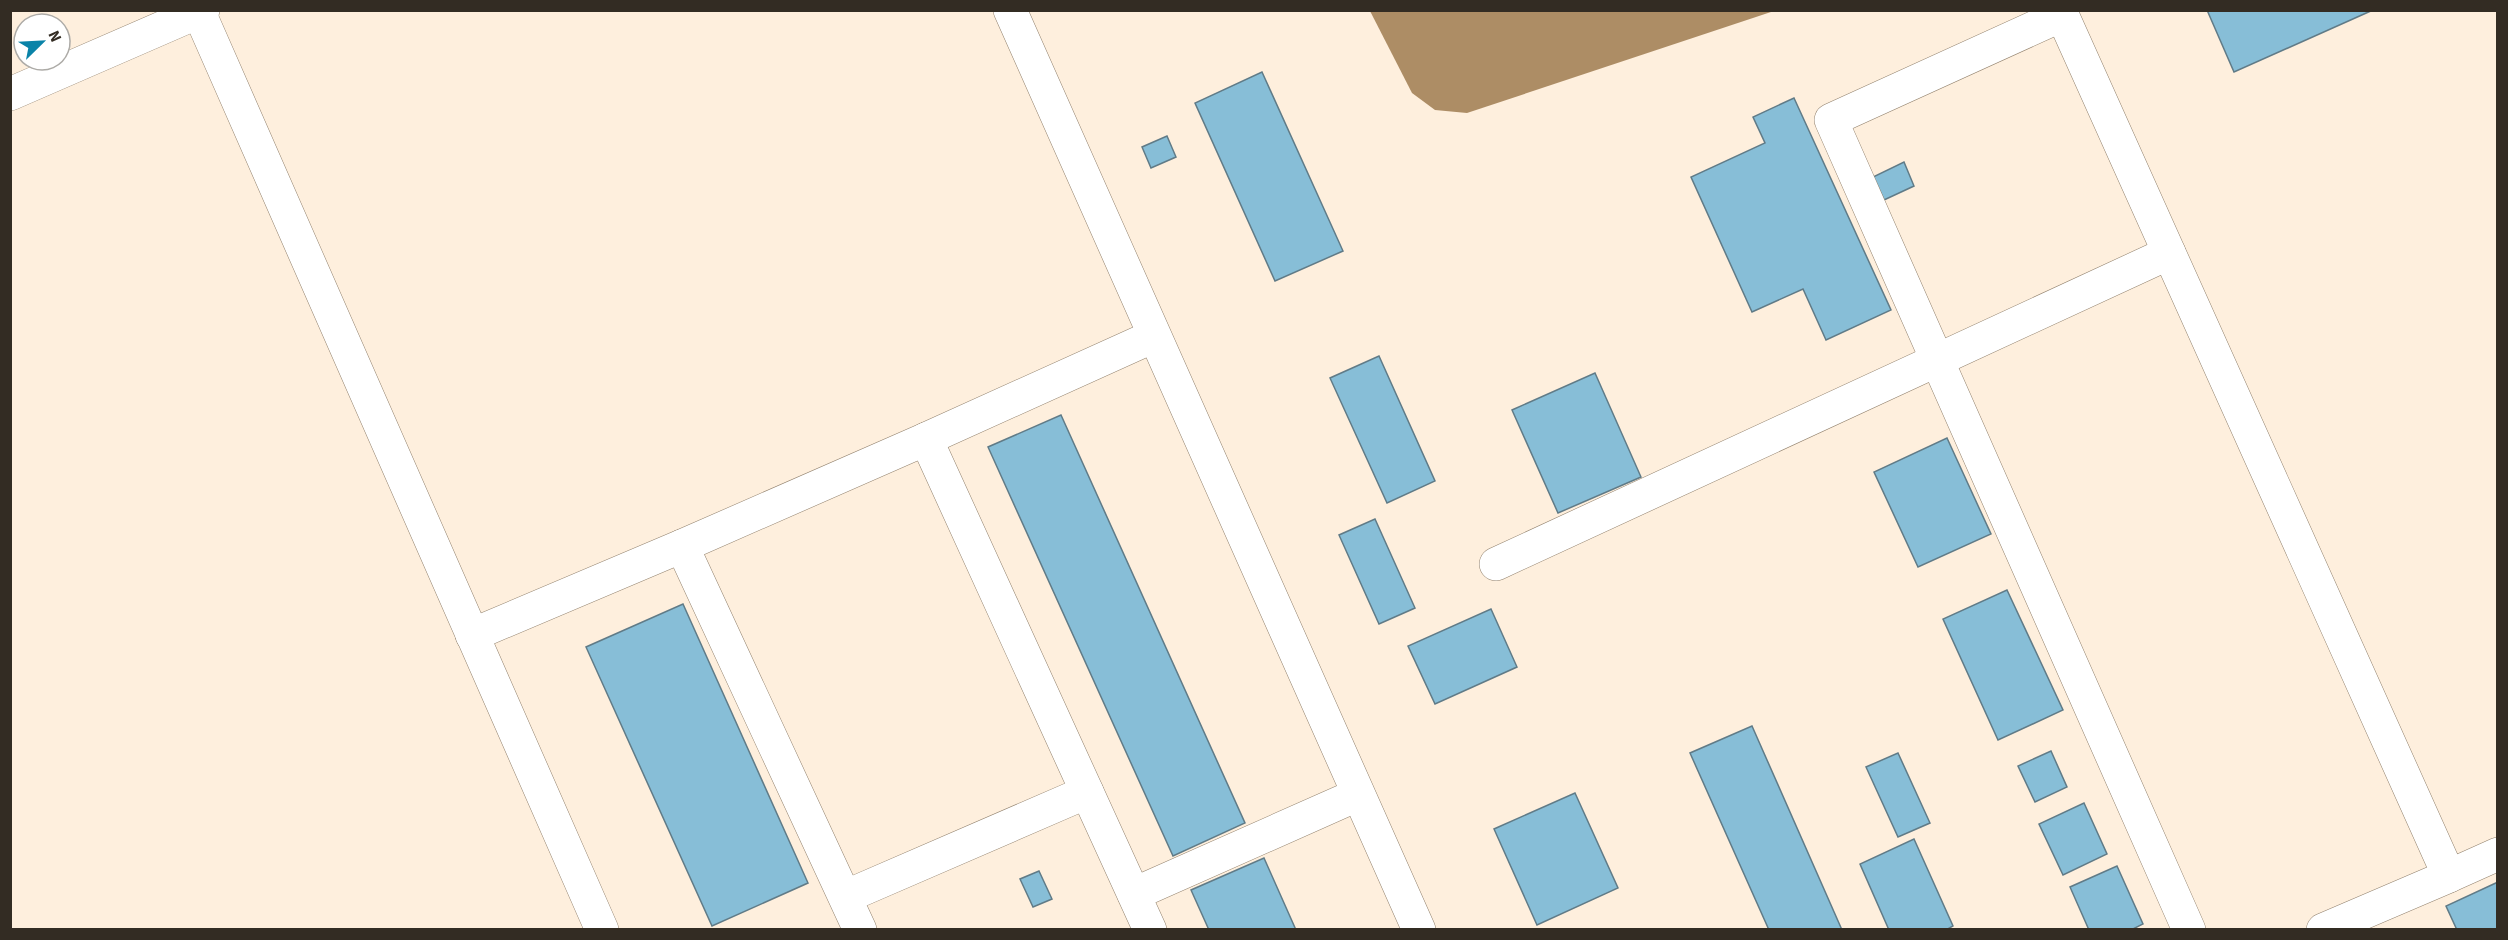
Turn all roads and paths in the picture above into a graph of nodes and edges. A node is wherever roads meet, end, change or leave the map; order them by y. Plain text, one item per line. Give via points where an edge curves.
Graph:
1 (1010, 10) edge
2 (200, 11) edge
3 (2061, 13) edge
4 (10, 94) edge
5 (2169, 253) junction
6 (1154, 336) junction
7 (1937, 360) junction
8 (926, 439) junction
9 (682, 546) junction
10 (1496, 564) dead end
11 (472, 635) junction
12 (1087, 792) junction
13 (1357, 795) junction
14 (2498, 854) edge
15 (2449, 876) junction
16 (1134, 894) junction
17 (846, 896) junction
18 (602, 930) edge
19 (860, 930) edge
20 (1150, 930) edge
21 (1419, 930) edge
22 (2189, 930) edge
23 (2323, 930) edge

1 - 6 street
2 - 4 street
2 - 11 street
3 - 5 street
3 - 7 street via 1831,120
5 - 7 street
5 - 15 street
6 - 8 street
6 - 13 street
7 - 10 street
7 - 22 street
8 - 9 street
8 - 12 street
9 - 11 street
9 - 17 street
11 - 18 street
12 - 16 street
12 - 17 street
13 - 16 street
13 - 21 street
14 - 15 street
15 - 23 street
16 - 20 street
17 - 19 street

